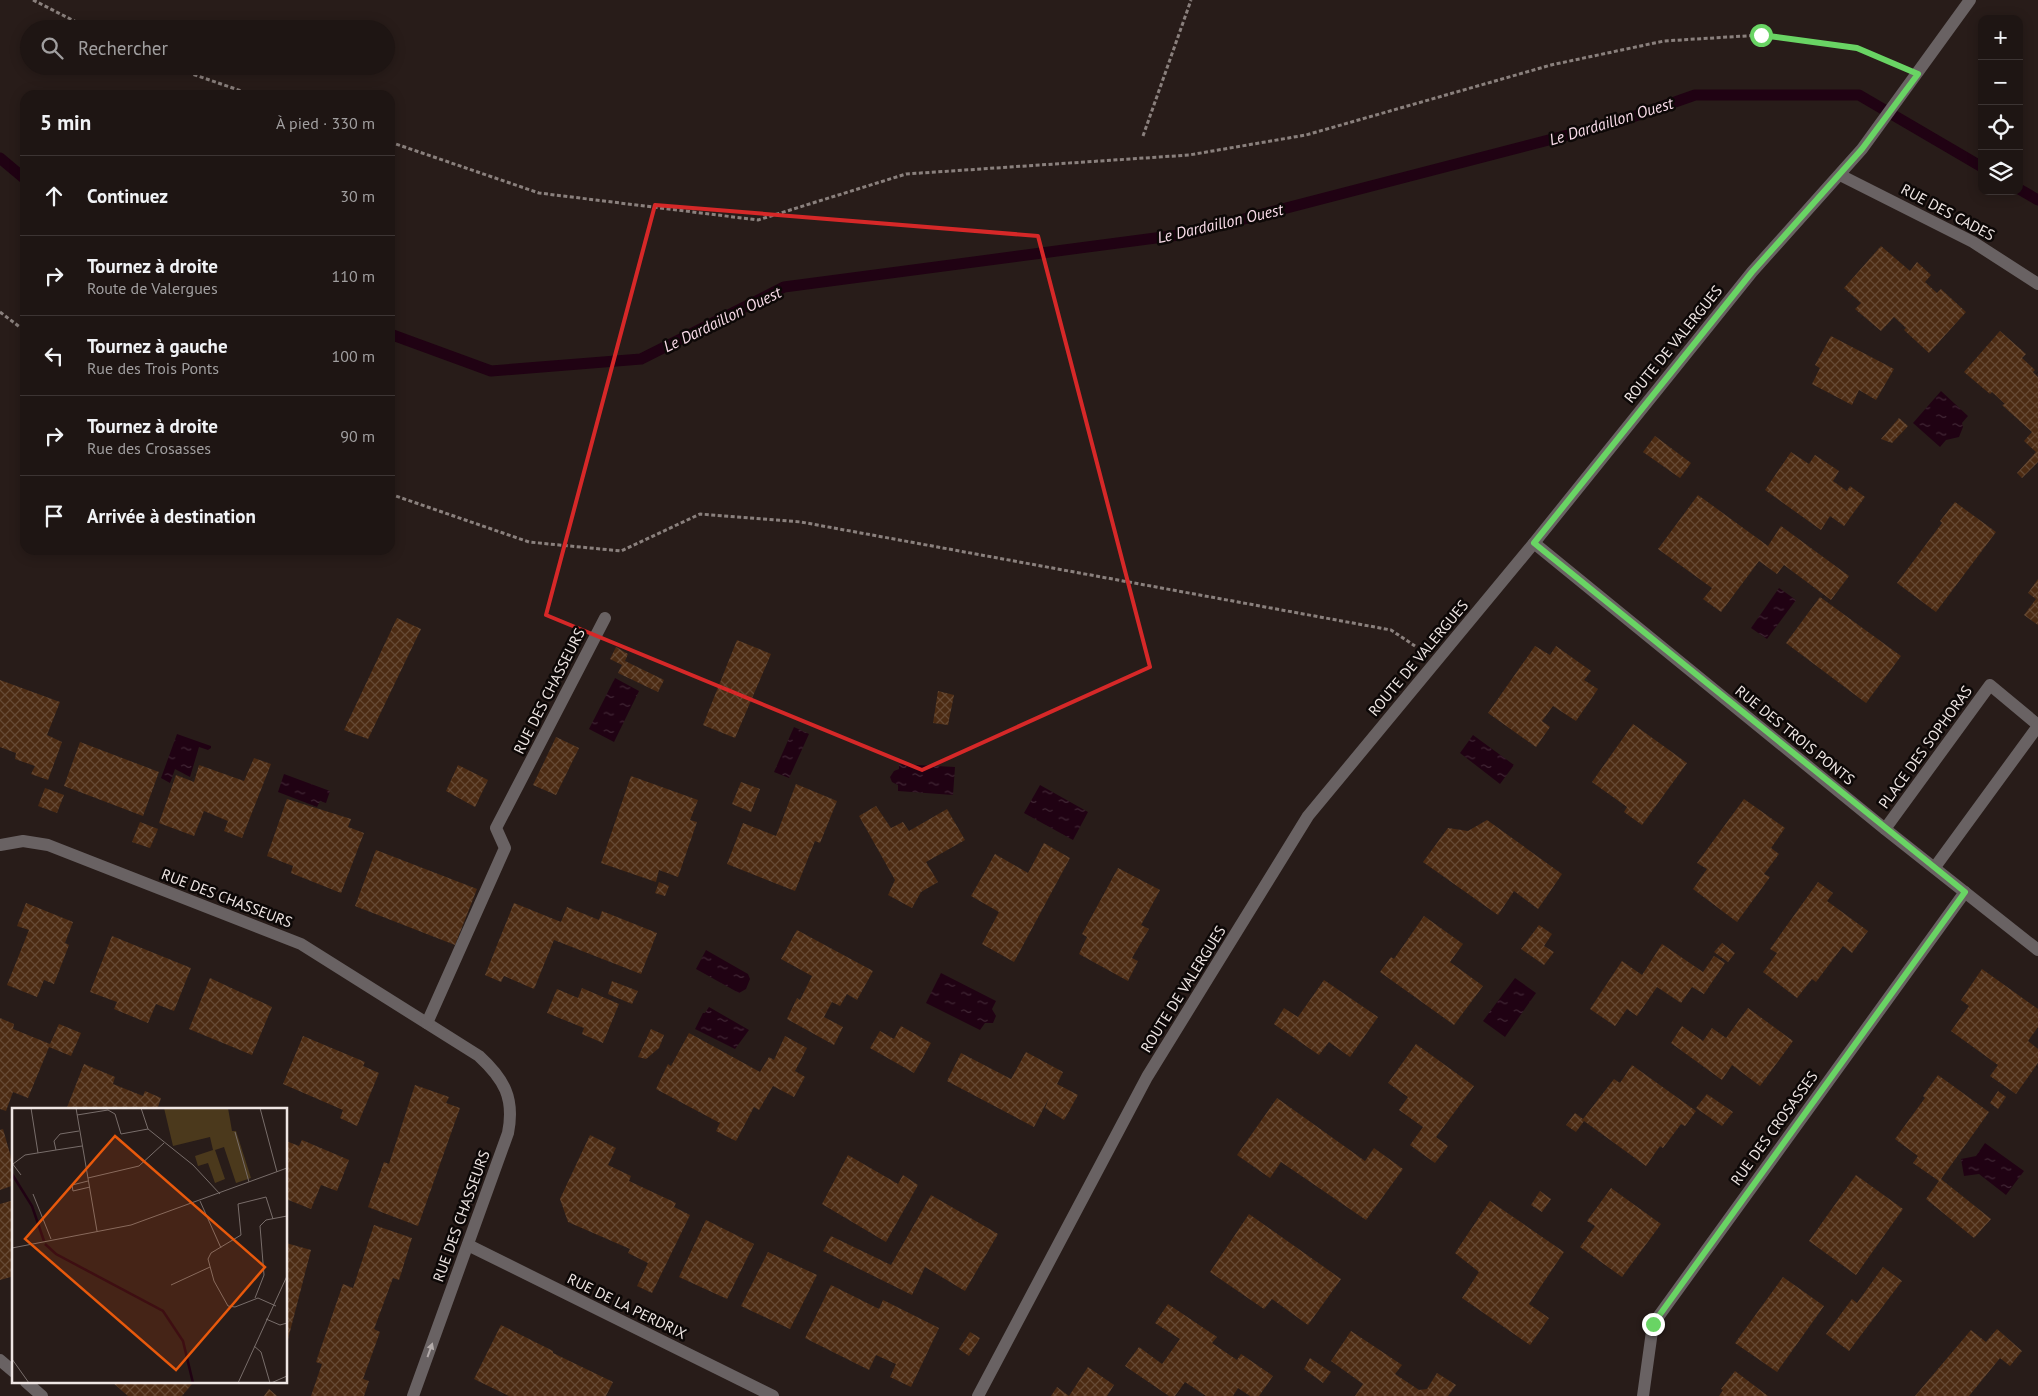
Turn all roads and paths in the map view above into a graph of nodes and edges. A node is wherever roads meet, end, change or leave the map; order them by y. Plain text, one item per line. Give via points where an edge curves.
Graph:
1 (33, 0) edge
2 (1191, 0) edge
3 (1970, 0) edge
4 (72, 20) edge
5 (195, 75) edge
6 (1914, 79) junction
7 (239, 90) edge
8 (1143, 136) dead end
9 (395, 144) edge
10 (1840, 175) junction
11 (2038, 284) edge
12 (0, 312) edge
13 (20, 327) edge
14 (395, 496) edge
15 (1534, 543) junction
16 (605, 618) dead end
17 (1437, 661) junction
18 (2038, 725) edge
19 (1885, 829) junction
20 (0, 845) edge
21 (1935, 867) junction
22 (1965, 892) junction
23 (2038, 950) edge
24 (427, 1023) junction
25 (468, 1245) junction
26 (0, 1360) edge
27 (12, 1370) edge
28 (28, 1384) edge
29 (42, 1396) edge
30 (413, 1396) edge
31 (773, 1396) edge
32 (978, 1396) edge
33 (1643, 1396) edge

1 - 4 path
2 - 8 path
3 - 6 street, ROUTE DE VALERGUES
5 - 7 path
6 - 9 path via 1857,48 1761,35 1664,41 1551,65 1306,135 1190,155 906,174 758,220 539,193
6 - 10 street, ROUTE DE VALERGUES
10 - 11 street, RUE DES CADES via 1973,242
10 - 15 street, ROUTE DE VALERGUES via 1752,272
12 - 13 path
14 - 17 path via 529,542 621,551 700,514 800,522 1391,630
15 - 17 street, ROUTE DE VALERGUES
15 - 19 street, RUE DES TROIS PONTS
16 - 24 street, RUE DES CHASSEURS via 496,828 505,848
17 - 32 street, ROUTE DE VALERGUES via 1303,825 1147,1077
18 - 19 street, PLACE DES SOPHORAS via 1990,685
18 - 21 street, PLACE DES SOPHORAS
19 - 21 street, RUE DES TROIS PONTS
20 - 24 street, RUE DES CHASSEURS via 23,840 48,845 301,944
21 - 22 street, RUE DES TROIS PONTS
22 - 23 street, RUE DES TROIS PONTS
22 - 33 street, RUE DES CROSASSES via 1653,1324
24 - 25 street, RUE DES CHASSEURS via 479,1056 497,1072 506,1089 512,1114
30 -> 25 street, RUE DES CHASSEURS
25 - 31 street, RUE DE LA PERDRIX
26 - 27 street
28 - 29 street

